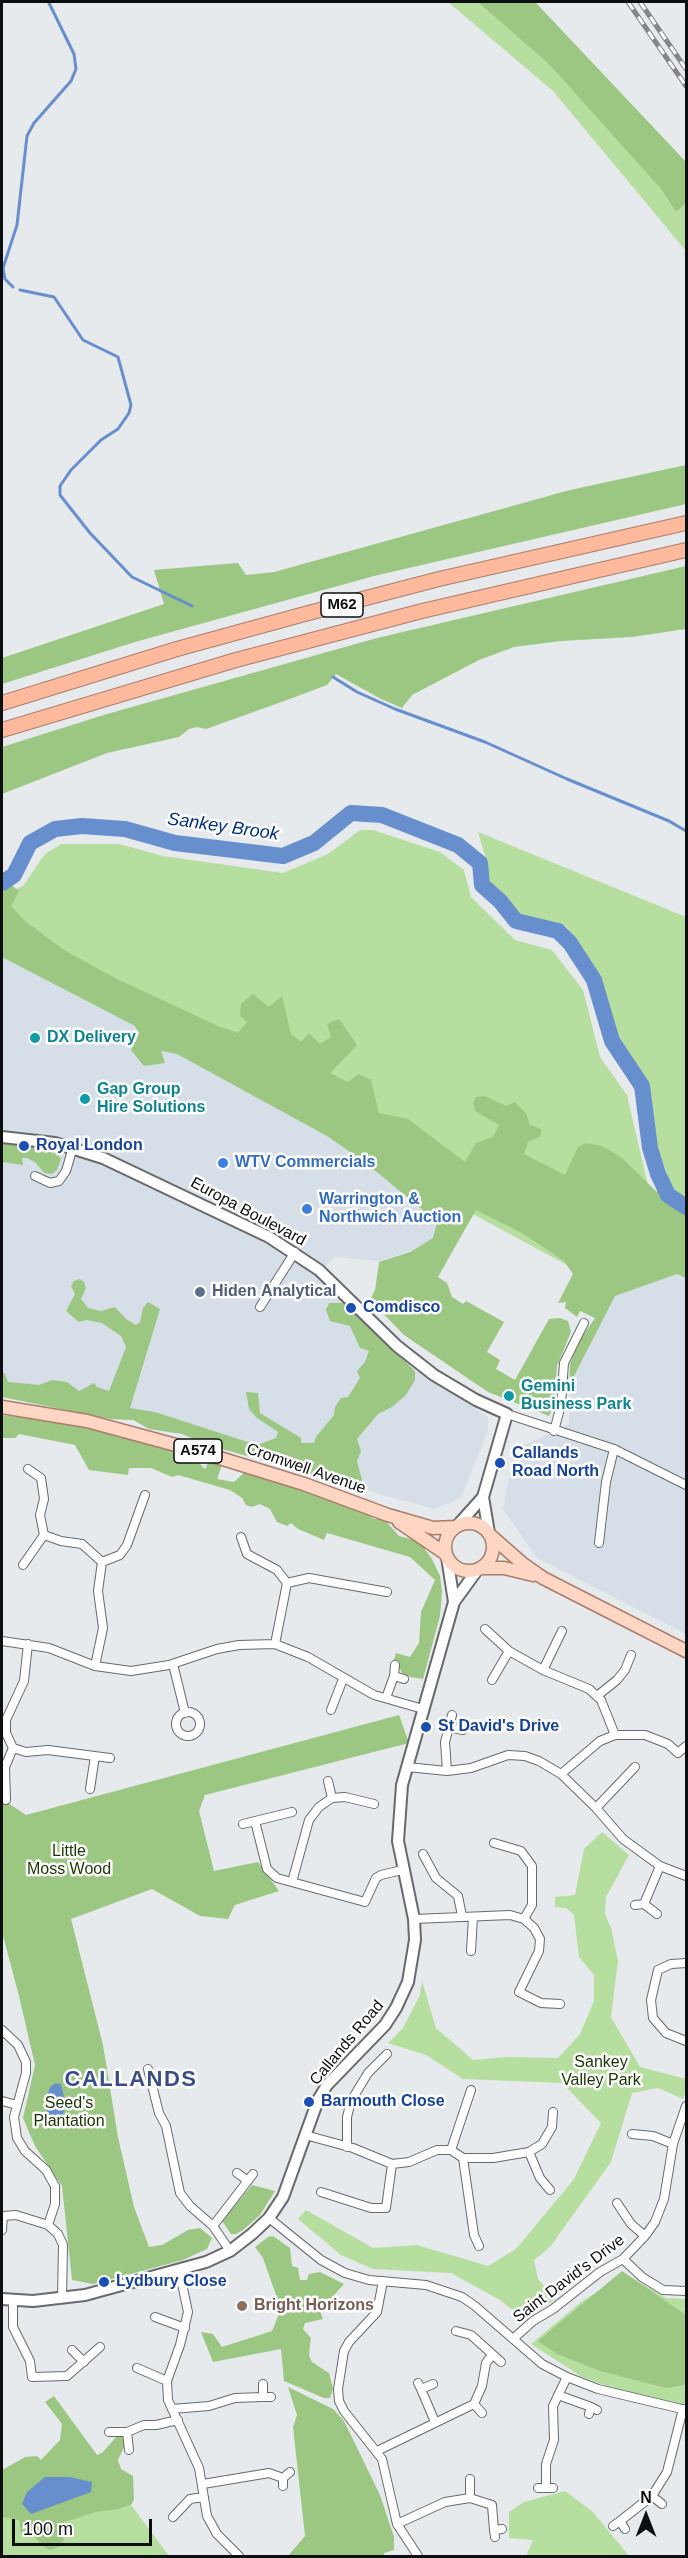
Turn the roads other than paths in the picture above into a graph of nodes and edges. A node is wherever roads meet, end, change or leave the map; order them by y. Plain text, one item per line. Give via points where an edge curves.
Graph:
1 (687, 523) edge
2 (687, 550) edge
3 (2, 703) edge
4 (2, 730) edge
5 (2, 1137) edge
6 (73, 1148) junction
7 (35, 1176) dead end
8 (295, 1252) junction
9 (260, 1306) dead end
10 (584, 1323) dead end
11 (2, 1407) edge
12 (507, 1414) junction
13 (554, 1431) junction
14 (614, 1449) junction
15 (28, 1469) dead end
16 (687, 1485) edge
17 (145, 1495) dead end
18 (483, 1497) junction
19 (388, 1515) junction
20 (456, 1526) junction
21 (489, 1534) junction
22 (44, 1535) junction
23 (241, 1537) dead end
24 (599, 1543) dead end
25 (446, 1555) junction
26 (102, 1562) junction
27 (23, 1564) dead end
28 (479, 1569) junction
29 (543, 1578) junction
30 (287, 1583) junction
31 (387, 1592) dead end
32 (454, 1602) junction
33 (485, 1629) dead end
34 (562, 1631) dead end
35 (2, 1641) edge
36 (28, 1644) junction
37 (275, 1644) junction
38 (509, 1651) junction
39 (687, 1651) edge
40 (632, 1655) dead end
41 (173, 1664) junction
42 (395, 1665) dead end
43 (94, 1666) junction
44 (543, 1670) junction
45 (394, 1676) junction
46 (343, 1679) junction
47 (404, 1679) dead end
48 (492, 1680) dead end
49 (597, 1696) junction
50 (386, 1698) junction
51 (423, 1709) junction
52 (331, 1710) dead end
53 (185, 1713) dead end
54 (452, 1715) dead end
55 (449, 1727) junction
56 (463, 1730) dead end
57 (615, 1735) junction
58 (687, 1746) edge
59 (13, 1748) junction
60 (95, 1756) junction
61 (110, 1758) dead end
62 (407, 1767) junction
63 (635, 1767) dead end
64 (447, 1772) junction
65 (561, 1774) junction
66 (328, 1781) dead end
67 (90, 1789) dead end
68 (332, 1798) junction
69 (6, 1800) dead end
70 (374, 1804) dead end
71 (596, 1808) junction
72 (292, 1812) dead end
73 (255, 1821) junction
74 (243, 1824) dead end
75 (494, 1843) dead end
76 (423, 1854) dead end
77 (660, 1866) junction
78 (402, 1870) junction
79 (687, 1876) edge
80 (292, 1882) junction
81 (644, 1904) junction
82 (635, 1905) dead end
83 (657, 1914) dead end
84 (462, 1916) junction
85 (473, 1917) junction
86 (414, 1919) junction
87 (524, 1919) junction
88 (471, 1951) dead end
89 (655, 1960) dead end
90 (687, 1963) edge
91 (658, 1970) junction
92 (560, 2004) dead end
93 (2, 2030) edge
94 (687, 2041) edge
95 (387, 2054) dead end
96 (148, 2069) dead end
97 (166, 2077) dead end
98 (150, 2078) junction
99 (471, 2090) dead end
100 (2, 2101) edge
101 (17, 2105) junction
102 (687, 2106) edge
103 (553, 2112) dead end
104 (683, 2125) edge
105 (632, 2134) dead end
106 (305, 2135) junction
107 (673, 2144) junction
108 (347, 2147) junction
109 (451, 2150) junction
110 (529, 2152) junction
111 (464, 2158) junction
112 (392, 2164) junction
113 (237, 2173) dead end
114 (550, 2190) dead end
115 (321, 2192) dead end
116 (617, 2203) dead end
117 (269, 2218) junction
118 (48, 2224) junction
119 (213, 2226) junction
120 (2, 2230) edge
121 (645, 2236) junction
122 (479, 2246) dead end
123 (230, 2251) junction
124 (623, 2259) junction
125 (179, 2270) junction
126 (383, 2281) junction
127 (687, 2292) edge
128 (62, 2298) junction
129 (7, 2300) edge
130 (154, 2318) dead end
131 (185, 2328) junction
132 (456, 2331) dead end
133 (513, 2340) junction
134 (100, 2347) dead end
135 (72, 2350) dead end
136 (492, 2355) junction
137 (84, 2362) junction
138 (501, 2362) dead end
139 (137, 2368) dead end
140 (567, 2377) junction
141 (167, 2381) junction
142 (263, 2384) dead end
143 (433, 2384) dead end
144 (558, 2395) junction
145 (474, 2404) junction
146 (172, 2409) junction
147 (593, 2410) dead end
148 (685, 2410) edge
149 (483, 2413) dead end
150 (178, 2420) junction
151 (435, 2422) junction
152 (109, 2432) dead end
153 (128, 2432) junction
154 (129, 2450) dead end
155 (377, 2451) junction
156 (285, 2478) dead end
157 (470, 2479) dead end
158 (203, 2484) junction
159 (546, 2488) dead end
160 (652, 2496) junction
161 (204, 2497) junction
162 (470, 2498) junction
163 (662, 2504) dead end
164 (173, 2517) dead end
165 (397, 2524) junction
166 (625, 2529) dead end
167 (497, 2532) dead end
168 (239, 2556) edge
169 (418, 2556) edge

1 - 3 highway, M62 via 312,612
2 - 4 highway, M62 via 411,614 236,660
5 - 6 street, Europa Boulevard
6 - 7 street via 59,1181 50,1183
6 - 8 street, Europa Boulevard via 183,1194
8 - 9 street
8 - 12 street, Europa Boulevard via 413,1359 457,1389
10 - 13 street via 564,1363 561,1405
11 - 19 main road, Cromwell Avenue / A574 via 87,1421 187,1448
12 - 13 street, Europa Boulevard
12 - 18 street
13 - 14 street, Europa Boulevard
14 - 16 street, Europa Boulevard
14 - 24 street
15 - 22 street via 42,1478 44,1499 40,1515
17 - 26 street via 127,1545 120,1555
18 - 20 street
18 - 21 street
19 - 20 main road, Cromwell Avenue / A574 via 434,1528
19 - 25 main road, Cromwell Avenue / A574
20 - 21 main road, A574 via 471,1522
20 - 25 main road via 446,1539
21 - 28 main road via 493,1550
21 - 29 main road, A574
22 - 26 street via 82,1544
22 - 27 street
23 - 30 street via 247,1554 277,1570
25 - 28 main road, A574 via 464,1570
25 - 32 street, Callands Road
26 - 43 street via 98,1591 103,1628
28 - 29 main road, A574 via 504,1568
28 - 32 street, Callands Road
29 - 39 main road, A574
30 - 31 street via 309,1578
30 - 37 street
32 - 51 street, Callands Road
33 - 38 street
34 - 44 street
35 - 36 street
36 - 43 street
36 - 59 street via 24,1681 6,1720 6,1733
37 - 41 street via 217,1649
37 - 46 street via 318,1662
38 - 44 street
38 - 48 street
40 - 49 street via 617,1680
41 - 43 street via 131,1671
41 - 53 street
42 - 45 street
44 - 49 street via 577,1683
45 - 47 street
45 - 50 street
46 - 50 street
46 - 52 street via 330,1696
49 - 57 street
50 - 51 street
51 - 62 street, Callands Road
54 - 55 street
55 - 56 street
55 - 64 street via 445,1742
57 - 58 street via 645,1735 668,1744 678,1753
57 - 65 street via 600,1741
59 - 60 street
59 - 69 street via 5,1767
60 - 61 street
60 - 67 street
62 - 64 street
62 - 78 street, Callands Road via 398,1828
63 - 71 street
64 - 65 street via 508,1755 539,1761
65 - 71 street
66 - 68 street
68 - 70 street
68 - 80 street via 309,1820
71 - 77 street via 623,1839
72 - 73 street
73 - 74 street
73 - 80 street via 267,1869 277,1878
75 - 87 street via 521,1851 532,1866 532,1905
76 - 84 street via 436,1878 458,1896
77 - 79 street
77 - 81 street
78 - 80 street via 376,1878 365,1902
78 - 86 street, Callands Road
81 - 82 street
81 - 83 street
84 - 85 street
84 - 86 street
85 - 87 street via 510,1915
85 - 88 street
86 - 106 street, Callands Road via 412,1968 400,2001 377,2034 327,2085
87 - 92 street via 540,1939 539,1951 519,1992 540,2003
89 - 91 street
90 - 91 street
91 - 94 street via 651,2000 653,2018 666,2033
93 - 101 street via 18,2045 26,2062
95 - 108 street via 354,2094 347,2117
96 - 98 street
97 - 98 street
98 - 119 street via 166,2126 180,2193
99 - 109 street
100 - 101 street
101 - 118 street via 13,2124 20,2145 39,2162 55,2186 55,2204
102 - 104 street, Saint David's Drive
103 - 110 street via 546,2140
104 - 107 street, Saint David's Drive
105 - 107 street
106 - 108 street
106 - 117 street, Callands Road via 283,2197
107 - 121 street, Saint David's Drive via 664,2199
108 - 112 street
109 - 111 street
109 - 112 street via 436,2150 409,2162
110 - 111 street
110 - 114 street
111 - 122 street via 474,2235
112 - 115 street via 386,2208 371,2208
113 - 119 street via 251,2177
116 - 121 street
117 - 123 street, Callands Road
117 - 126 street via 333,2268
118 - 120 street via 16,2215 3,2216
118 - 128 street via 63,2246
119 - 123 street
121 - 124 street, Saint David's Drive
123 - 125 street, Callands Road
124 - 127 street via 663,2290
124 - 133 street, Saint David's Drive via 533,2321
125 - 128 street, Callands Road
125 - 131 street via 188,2304
126 - 133 street via 426,2285 450,2292 475,2306
126 - 155 street via 377,2312 344,2351 338,2389 344,2411
128 - 129 street, Callands Road
129 - 137 street via 15,2332 30,2361 31,2381 67,2376
130 - 131 street
131 - 141 street
132 - 136 street via 471,2335
133 - 140 street via 542,2364
134 - 137 street
135 - 137 street
136 - 138 street
136 - 145 street
139 - 141 street
140 - 144 street
140 - 148 street via 598,2389
141 - 146 street via 166,2393
142 - 146 street via 267,2397 235,2398 210,2406
143 - 151 street via 419,2386
144 - 147 street
144 - 159 street via 552,2412 555,2440 546,2464
145 - 149 street
145 - 151 street
146 - 150 street
148 - 160 street via 667,2472
150 - 153 street via 144,2425
150 - 158 street
151 - 155 street
152 - 153 street
153 - 154 street
155 - 165 street
156 - 158 street via 269,2473
157 - 162 street
158 - 161 street
160 - 163 street
160 - 166 street via 616,2524
161 - 164 street via 190,2499
161 - 168 street via 210,2523
162 - 165 street via 445,2502
162 - 167 street via 492,2505
165 - 169 street

